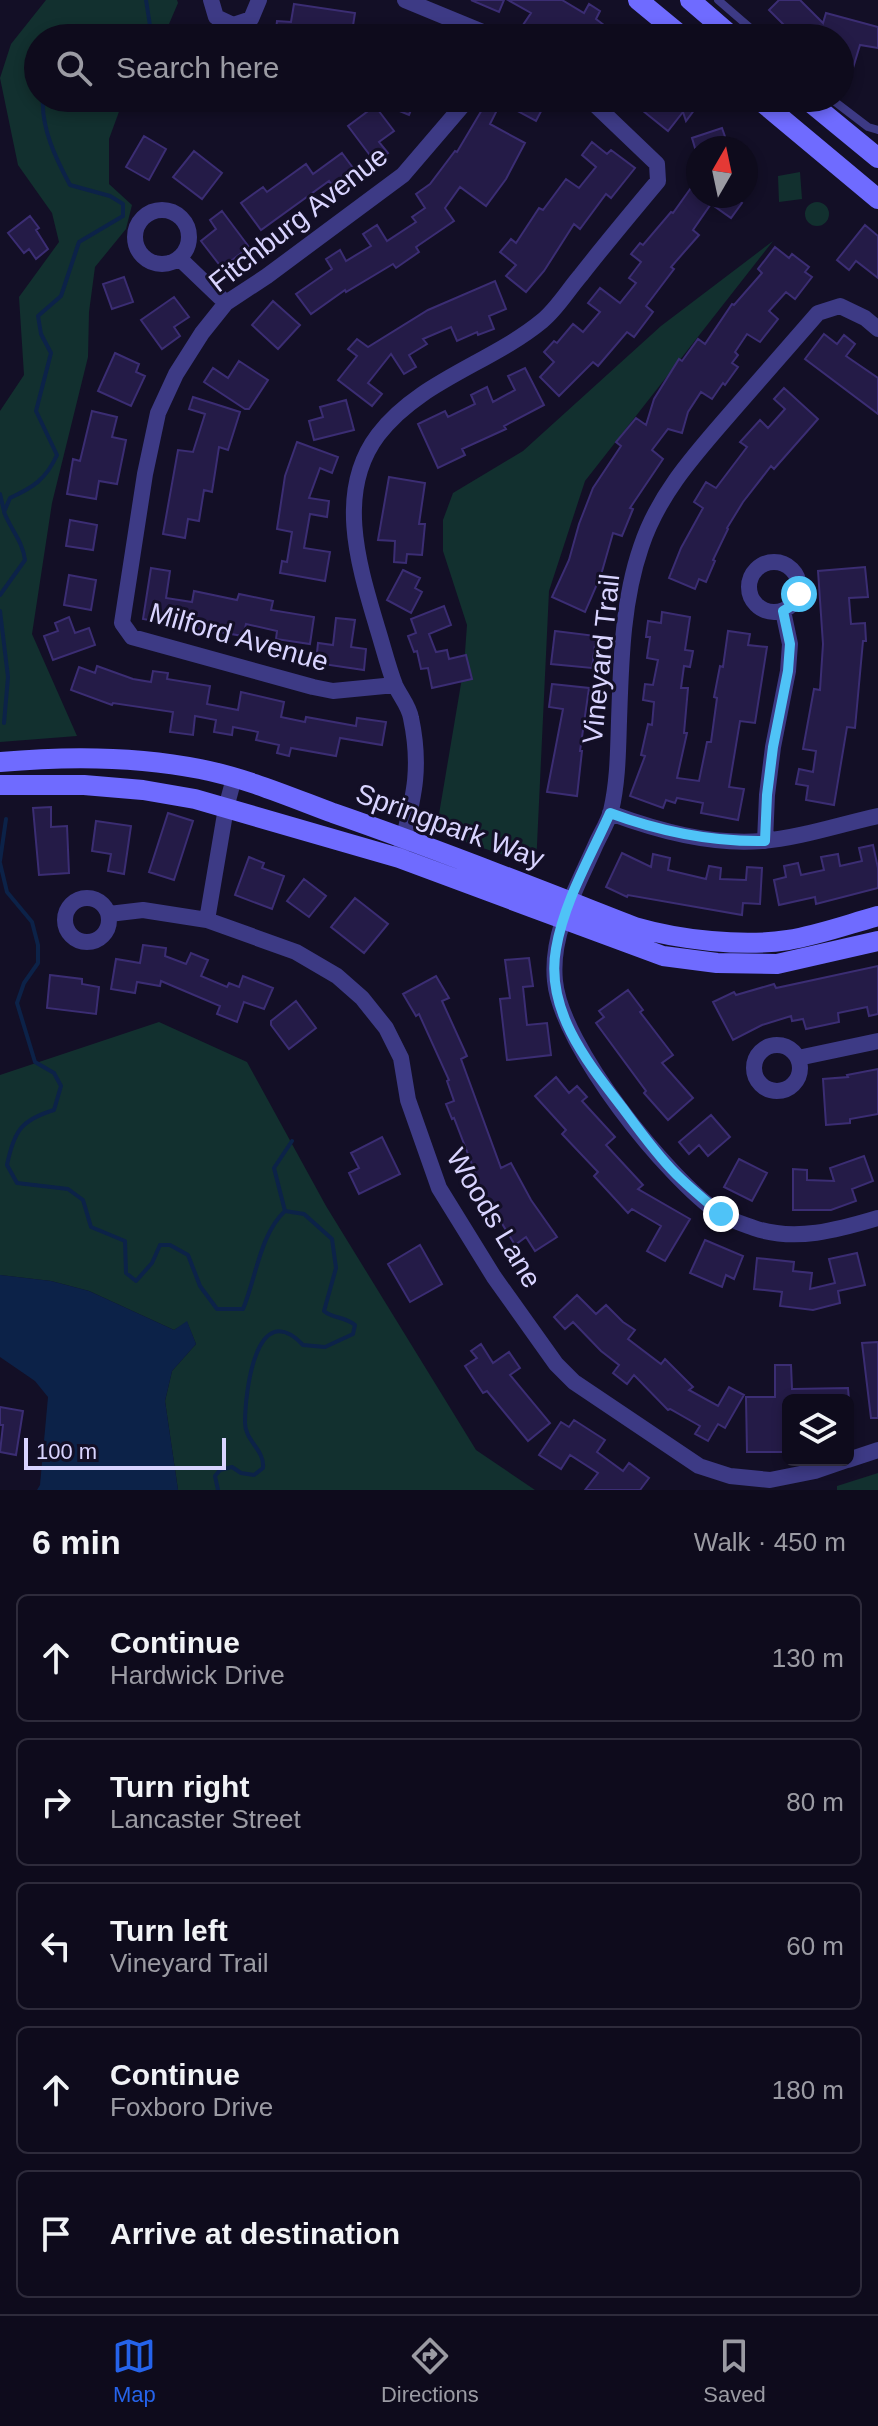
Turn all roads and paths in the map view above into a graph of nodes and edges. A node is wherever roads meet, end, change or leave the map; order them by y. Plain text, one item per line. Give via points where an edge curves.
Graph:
1 (211, 0) edge
2 (259, 0) edge
3 (405, 0) edge
4 (638, 0) edge
5 (690, 0) edge
6 (718, 0) edge
7 (231, 24) edge
8 (236, 24) edge
9 (463, 24) edge
10 (667, 24) edge
11 (718, 24) edge
12 (746, 24) edge
13 (457, 112) edge
14 (603, 112) edge
15 (775, 112) edge
16 (822, 112) edge
17 (848, 112) edge
18 (878, 130) edge
19 (878, 158) edge
20 (876, 193) edge
21 (179, 258) dead end
22 (226, 303) junction
23 (878, 329) edge
24 (783, 611) dead end
25 (122, 623) joint
26 (395, 685) junction
27 (0, 762) edge
28 (234, 778) junction
29 (0, 785) edge
30 (226, 808) junction
31 (610, 813) junction
32 (878, 816) edge
33 (404, 837) junction
34 (765, 841) junction
35 (399, 858) junction
36 (567, 910) junction
37 (109, 914) dead end
38 (878, 916) edge
39 (207, 920) junction
40 (878, 941) edge
41 (878, 1041) edge
42 (798, 1058) dead end
43 (878, 1218) edge
44 (878, 1450) edge
45 (854, 1458) edge
46 (830, 1466) edge

1 - 7 street via 216,17
2 - 8 street via 251,19
3 - 9 street
4 - 10 street
5 - 11 street
6 - 12 lane
13 - 22 street, Fitchburg Avenue via 403,175
14 - 26 street via 657,164 658,181 545,318 418,397 378,435 366,456 357,481 355,541
15 - 20 street
16 - 19 street
17 - 18 lane
21 - 22 street
22 - 25 street, Fitchburg Avenue via 176,374 158,413
23 - 31 street, Vineyard Trail via 840,306 818,313 684,466 664,497 641,547 630,595
24 - 34 street via 790,644 788,671 773,747
25 - 26 street, Milford Avenue via 132,637 313,687 333,691
26 - 33 street via 411,714 417,756
27 - 28 street, Springpark Way via 136,760
28 - 30 street
28 - 33 street, Springpark Way
29 - 30 street, Springpark Way via 143,790
30 - 35 street, Springpark Way
30 - 39 street
31 - 34 street via 684,836
31 - 36 street, Vineyard Trail
32 - 34 street
33 - 35 street
33 - 36 street, Springpark Way
35 - 36 street, Springpark Way
36 - 38 street, Springpark Way via 651,931 741,943 788,940
36 - 40 street, Springpark Way via 663,956 717,963 777,964
36 - 43 street, Vineyard Trail via 556,949 555,982 570,1031 613,1096 676,1174 721,1214 756,1229 793,1235
37 - 39 street, Woods Lane via 143,910
39 - 46 street, Woods Lane via 296,952 337,976 386,1028 401,1058 412,1112 439,1188 494,1277 574,1382 699,1466 770,1480
41 - 42 street
44 - 45 street, Woods Lane

